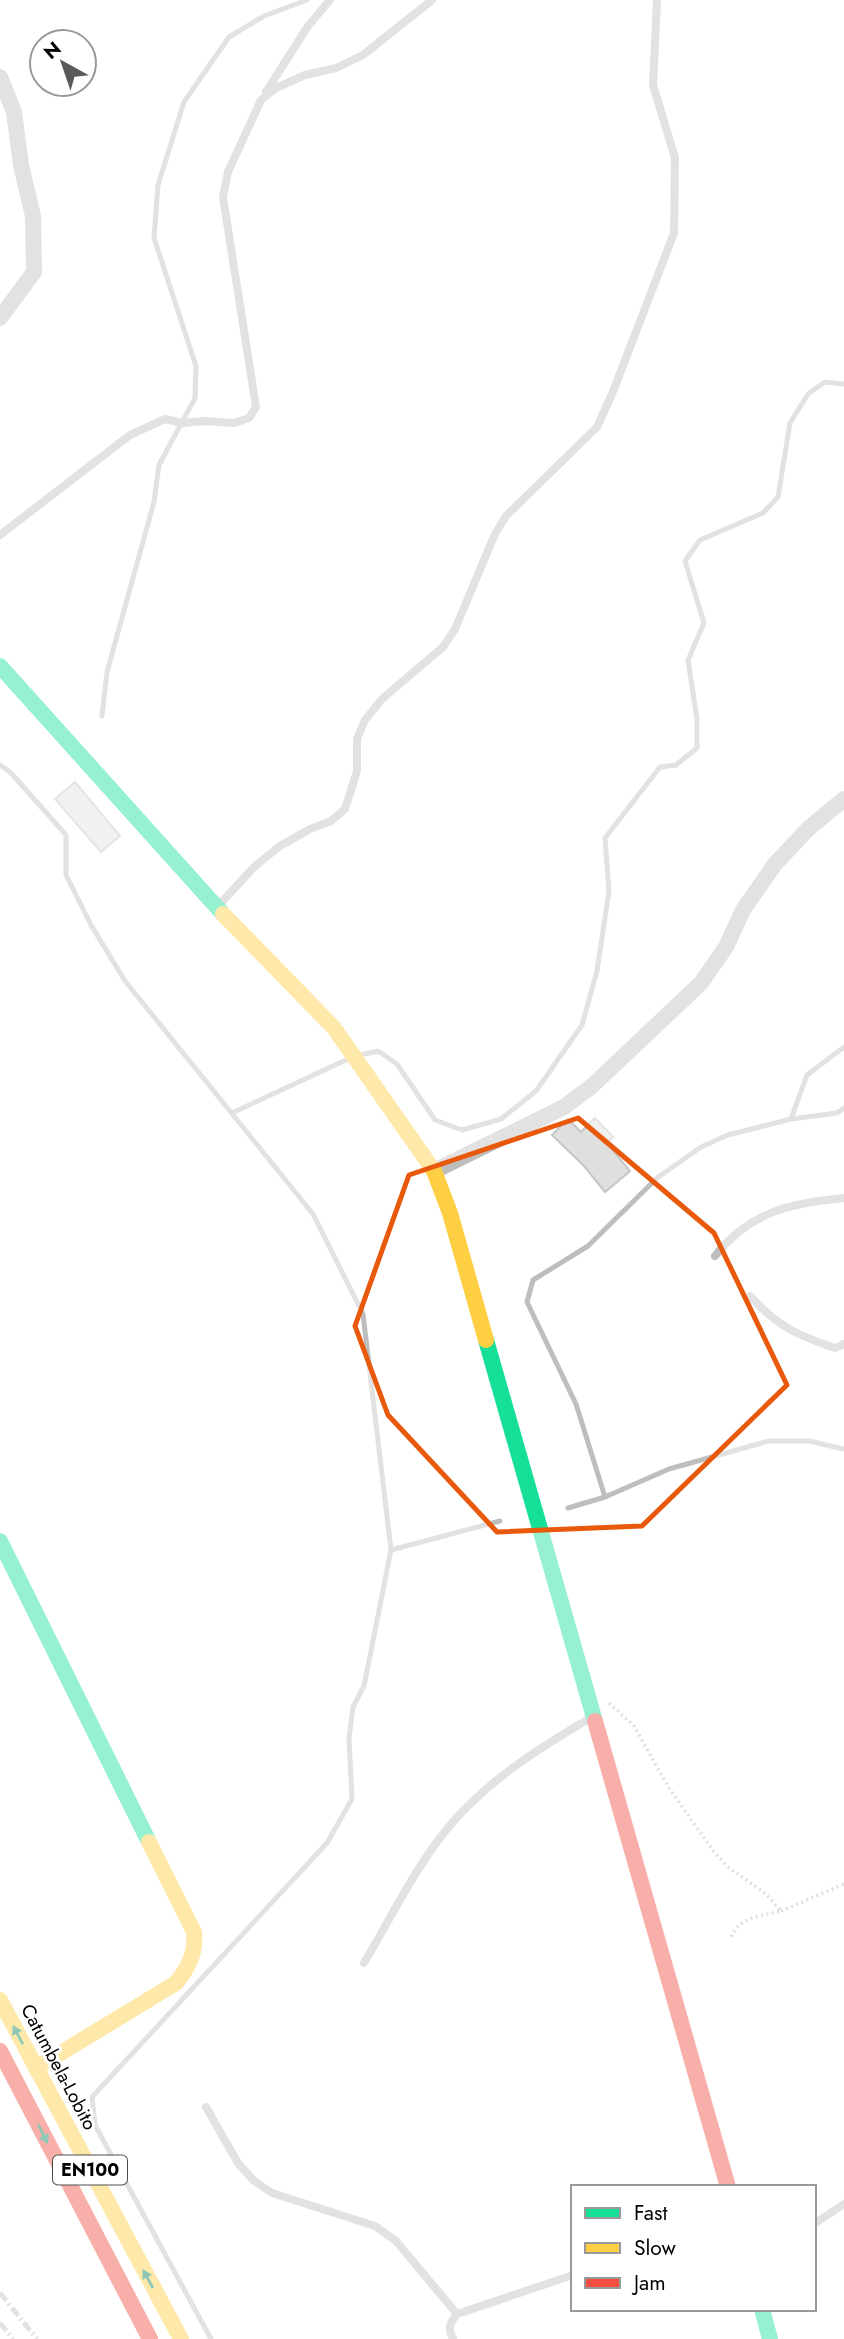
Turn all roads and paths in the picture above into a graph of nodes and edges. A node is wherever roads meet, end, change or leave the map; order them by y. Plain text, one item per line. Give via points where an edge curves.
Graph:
1 (330, 0) edge
2 (432, 0) edge
3 (657, 0) edge
4 (0, 76) edge
5 (261, 100) junction
6 (0, 318) edge
7 (0, 535) edge
8 (0, 666) edge
9 (844, 799) edge
10 (217, 908) junction
11 (434, 1171) junction
12 (844, 1198) edge
13 (715, 1256) dead end
14 (750, 1296) dead end
15 (844, 1344) edge
16 (0, 1541) edge
17 (584, 1681) junction
18 (594, 1716) junction
19 (844, 1884) edge
20 (780, 1911) junction
21 (730, 1939) dead end
22 (364, 1963) dead end
23 (0, 2000) edge
24 (0, 2052) edge
25 (36, 2068) junction
26 (206, 2106) dead end
27 (727, 2185) edge
28 (844, 2204) edge
29 (816, 2223) edge
30 (571, 2276) edge
31 (763, 2311) edge
32 (457, 2314) junction
33 (150, 2339) edge
34 (181, 2339) edge
35 (453, 2339) edge
36 (770, 2339) edge

1 - 5 lane
2 - 5 lane via 363,55 305,75
3 - 10 lane via 653,85 675,158 674,233 597,427 506,516 443,647 382,699 365,720 357,739 357,771 345,809 281,846 254,867
4 - 6 street via 14,112 33,216 34,272
5 - 7 lane via 228,172 223,197 256,407 249,418 234,423 165,419 130,435
8 - 10 main road
9 - 11 street via 775,864 701,983 592,1086 564,1107
10 - 11 main road via 334,1028
11 - 17 main road
12 - 13 lane via 771,1211 727,1241
14 - 15 lane via 788,1329 835,1348
16 - 25 main road via 194,1932 195,1944 194,1958 176,1983
17 - 18 main road
17 - 20 path via 634,1726 669,1788 714,1852
18 - 22 lane via 520,1760 452,1822
18 - 27 main road
19 - 20 path
20 - 21 path via 738,1924
25 -> 23 main road, Catumbela-Lobito / EN100
24 -> 33 main road, EN100
34 -> 25 main road, Catumbela-Lobito / EN100
26 - 32 lane via 238,2163 254,2181 272,2193 375,2226 396,2241
28 - 29 lane
30 - 32 lane
31 - 36 main road
32 - 35 lane via 450,2323

